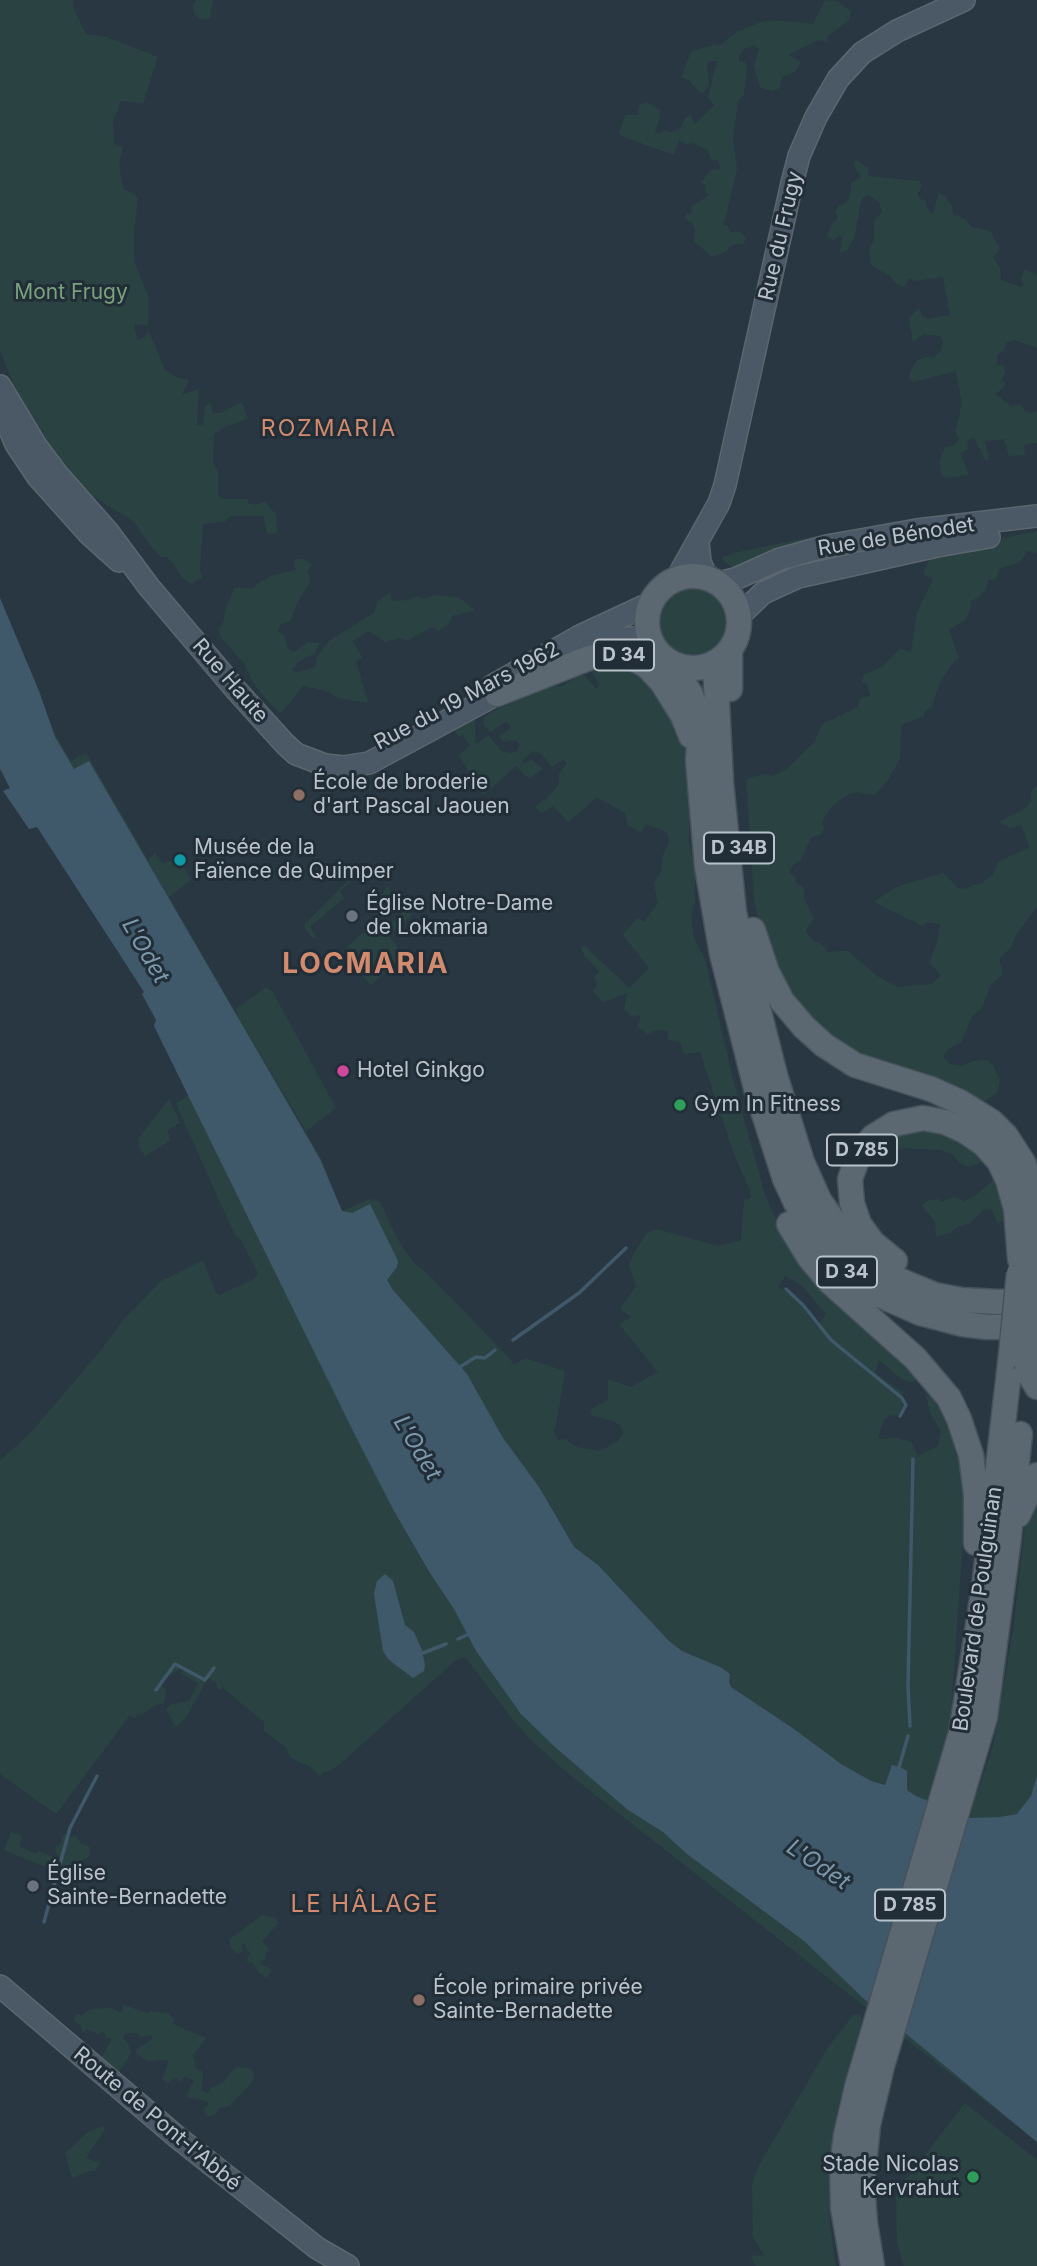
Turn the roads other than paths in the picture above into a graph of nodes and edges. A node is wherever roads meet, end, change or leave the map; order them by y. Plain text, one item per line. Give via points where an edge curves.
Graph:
1 (964, 0) edge
2 (0, 386) edge
3 (0, 404) edge
4 (17, 430) junction
5 (1037, 516) edge
6 (1037, 530) edge
7 (698, 542) junction
8 (677, 578) junction
9 (713, 580) junction
10 (651, 603) junction
11 (739, 616) junction
12 (650, 640) junction
13 (722, 657) junction
14 (672, 664) junction
15 (497, 694) junction
16 (278, 734) junction
17 (698, 760) junction
18 (318, 764) joint
19 (757, 1092) junction
20 (1034, 1296) edge
21 (1025, 1371) edge
22 (1037, 1475) edge
23 (1008, 1545) junction
24 (971, 1662) junction
25 (963, 1760) junction
26 (0, 1986) edge
27 (874, 2061) junction
28 (317, 2248) junction
29 (332, 2266) edge
30 (348, 2266) edge
31 (853, 2266) edge
32 (872, 2266) edge

1 - 7 main road, Rue du Frugy via 862,53 838,79 816,117 792,183 725,485
2 - 4 main road, D 34
3 - 4 main road, D 34
4 - 16 main road, Rue Haute / D 34
5 - 9 main road, Rue de Bénodet via 827,545 735,579
6 - 11 main road, Rue de Bénodet via 959,541 798,577 763,593
7 - 8 main road, Rue du Frugy
7 - 9 main road via 700,562
8 - 9 main road
8 - 10 main road via 660,589
9 - 11 main road via 733,598
10 - 12 main road via 646,621
10 - 16 main road, Rue du 19 Mars 1962 / D 34 via 580,636 414,728 365,749 326,752
11 - 13 main road via 738,634
12 - 14 main road
12 - 15 main road, Rue du 19 Mars 1962 / D 34 via 623,638 598,643
13 - 14 main road via 690,669
13 - 20 main road, D 34B via 730,706 740,858 749,914 770,980 797,1019 835,1053 863,1068 943,1094 1000,1130 1019,1155 1031,1186 1036,1233
13 - 20 main road, D 34 via 722,791 734,913 775,1075 814,1191 851,1246 888,1275 948,1297 998,1302
14 - 17 main road, D 34 via 697,711
15 - 17 main road, D 34 via 589,658 629,656 647,666 666,688 687,725
15 - 18 main road, Rue du 19 Mars 1962 / D 34 via 369,763
16 - 18 main road, Rue Haute / D 34 via 296,754
17 - 19 main road, D 34 via 712,907
19 - 20 main road, D 34 via 796,1203 817,1239 851,1276 894,1302 943,1320 987,1327
19 - 24 main road via 764,1148 796,1238 830,1282 922,1364 959,1419 971,1455 976,1494
20 - 20 main road, D 785 via 945,1283 885,1254 866,1235 852,1203 852,1172 868,1142 894,1124 923,1118 955,1126 984,1144 999,1161 1013,1194
20 - 21 main road, D 785, bridge
20 - 21 main road, D 34B, bridge
21 - 23 main road, Boulevard de Poulguinan / D 34B
21 - 24 main road, Boulevard de Poulguinan / D 785
22 - 23 main road, D 785
23 - 25 main road, Boulevard de Poulguinan / D 785 via 988,1704
24 - 25 main road, Boulevard de Poulguinan / D 785
25 - 27 main road, Boulevard de Poulguinan / D 785
26 - 28 main road, Route de Pont-l'Abbé via 177,2137
27 - 31 main road, Boulevard de Poulguinan / D 785 via 851,2112 842,2166 843,2208
27 - 32 main road, Boulevard de Poulguinan / D 785 via 862,2184
28 - 29 main road, Route de Pont-l'Abbé
28 - 30 main road, Route de Pont-l'Abbé

